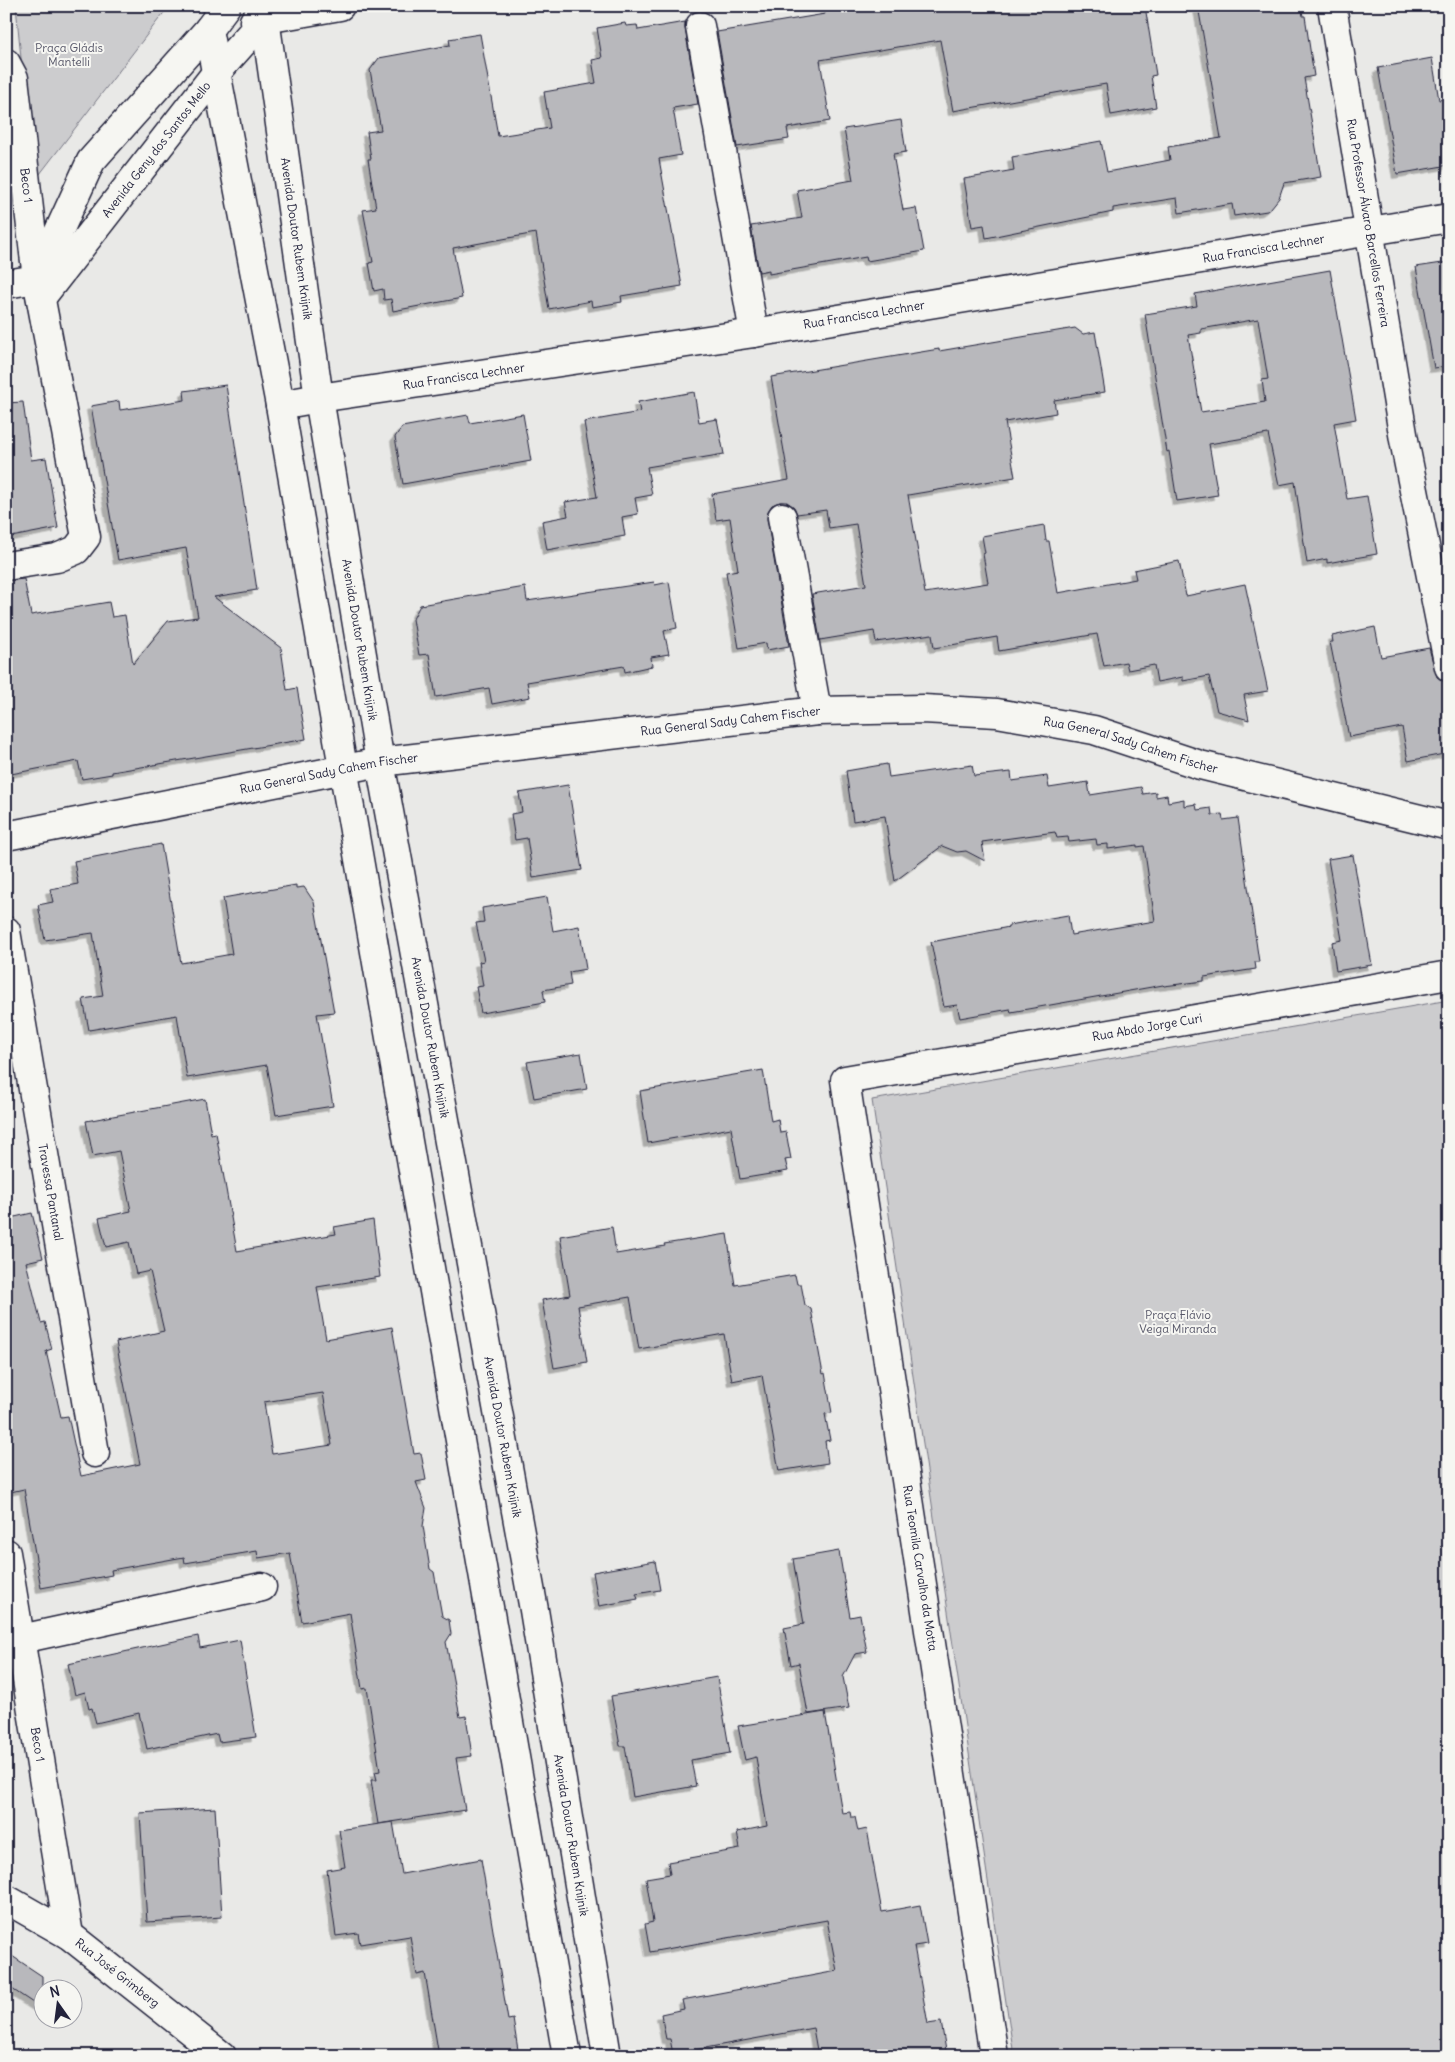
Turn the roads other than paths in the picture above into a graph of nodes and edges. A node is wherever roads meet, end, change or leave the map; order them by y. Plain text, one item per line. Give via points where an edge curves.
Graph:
1 (226, 6) edge
2 (340, 6) edge
3 (1332, 6) edge
4 (270, 13) edge
5 (700, 26) dead end
6 (208, 30) junction
7 (6, 63) edge
8 (216, 73) junction
9 (1449, 218) edge
10 (1369, 232) junction
11 (6, 284) edge
12 (39, 288) junction
13 (754, 333) junction
14 (320, 398) junction
15 (280, 406) junction
16 (782, 517) dead end
17 (6, 566) edge
18 (1449, 667) edge
19 (817, 712) junction
20 (380, 762) junction
21 (342, 769) junction
22 (1449, 826) edge
23 (6, 836) edge
24 (6, 931) edge
25 (1449, 975) edge
26 (845, 1080) joint
27 (462, 1220) junction
28 (424, 1227) junction
29 (95, 1453) dead end
30 (6, 1553) edge
31 (262, 1587) dead end
32 (534, 1610) junction
33 (492, 1618) junction
34 (21, 1639) junction
35 (6, 1899) edge
36 (69, 1935) junction
37 (222, 2056) edge
38 (567, 2056) edge
39 (607, 2056) edge
40 (994, 2056) edge

1 - 6 street
2 - 4 street
3 - 10 street, Rua Professor Álvaro Barcellos Ferreira
4 - 6 street
4 - 8 street, Avenida Geny dos Santos Mello
4 - 14 street, Avenida Doutor Rubem Knijnik
5 - 13 street
6 - 8 street
6 - 12 street via 91,161
7 - 12 street, Beco 1 via 14,78
8 - 12 street, Avenida Geny dos Santos Mello
8 - 15 street
9 - 10 street, Rua Francisca Lechner
10 - 13 street, Rua Francisca Lechner
10 - 18 street, Rua Professor Álvaro Barcellos Ferreira via 1404,440
11 - 12 street
12 - 17 street, Beco 1 via 86,537 76,550 57,558
13 - 14 street, Rua Francisca Lechner
14 - 15 street, Rua Francisca Lechner
14 - 20 street, Avenida Doutor Rubem Knijnik
15 - 21 street
16 - 19 street
19 - 20 street, Rua General Sady Cahem Fischer
19 - 22 street, Rua General Sady Cahem Fischer via 923,709 997,713 1084,728 1200,765
20 - 21 street, Rua General Sady Cahem Fischer
20 - 27 street, Avenida Doutor Rubem Knijnik
21 - 23 street, Rua General Sady Cahem Fischer
21 - 28 street
24 - 29 street, Travessa Pantanal
25 - 26 street, Rua Abdo Jorge Curi
26 - 40 street, Rua Teomila Carvalho da Motta
27 - 28 street
27 - 32 street, Avenida Doutor Rubem Knijnik
28 - 33 street
30 - 34 street, Beco 1
31 - 34 street
32 - 33 street
32 - 39 street, Avenida Doutor Rubem Knijnik
33 - 38 street
34 - 36 street, Beco 1
35 - 36 street, Rua José Grimberg
36 - 37 street, Rua José Grimberg

